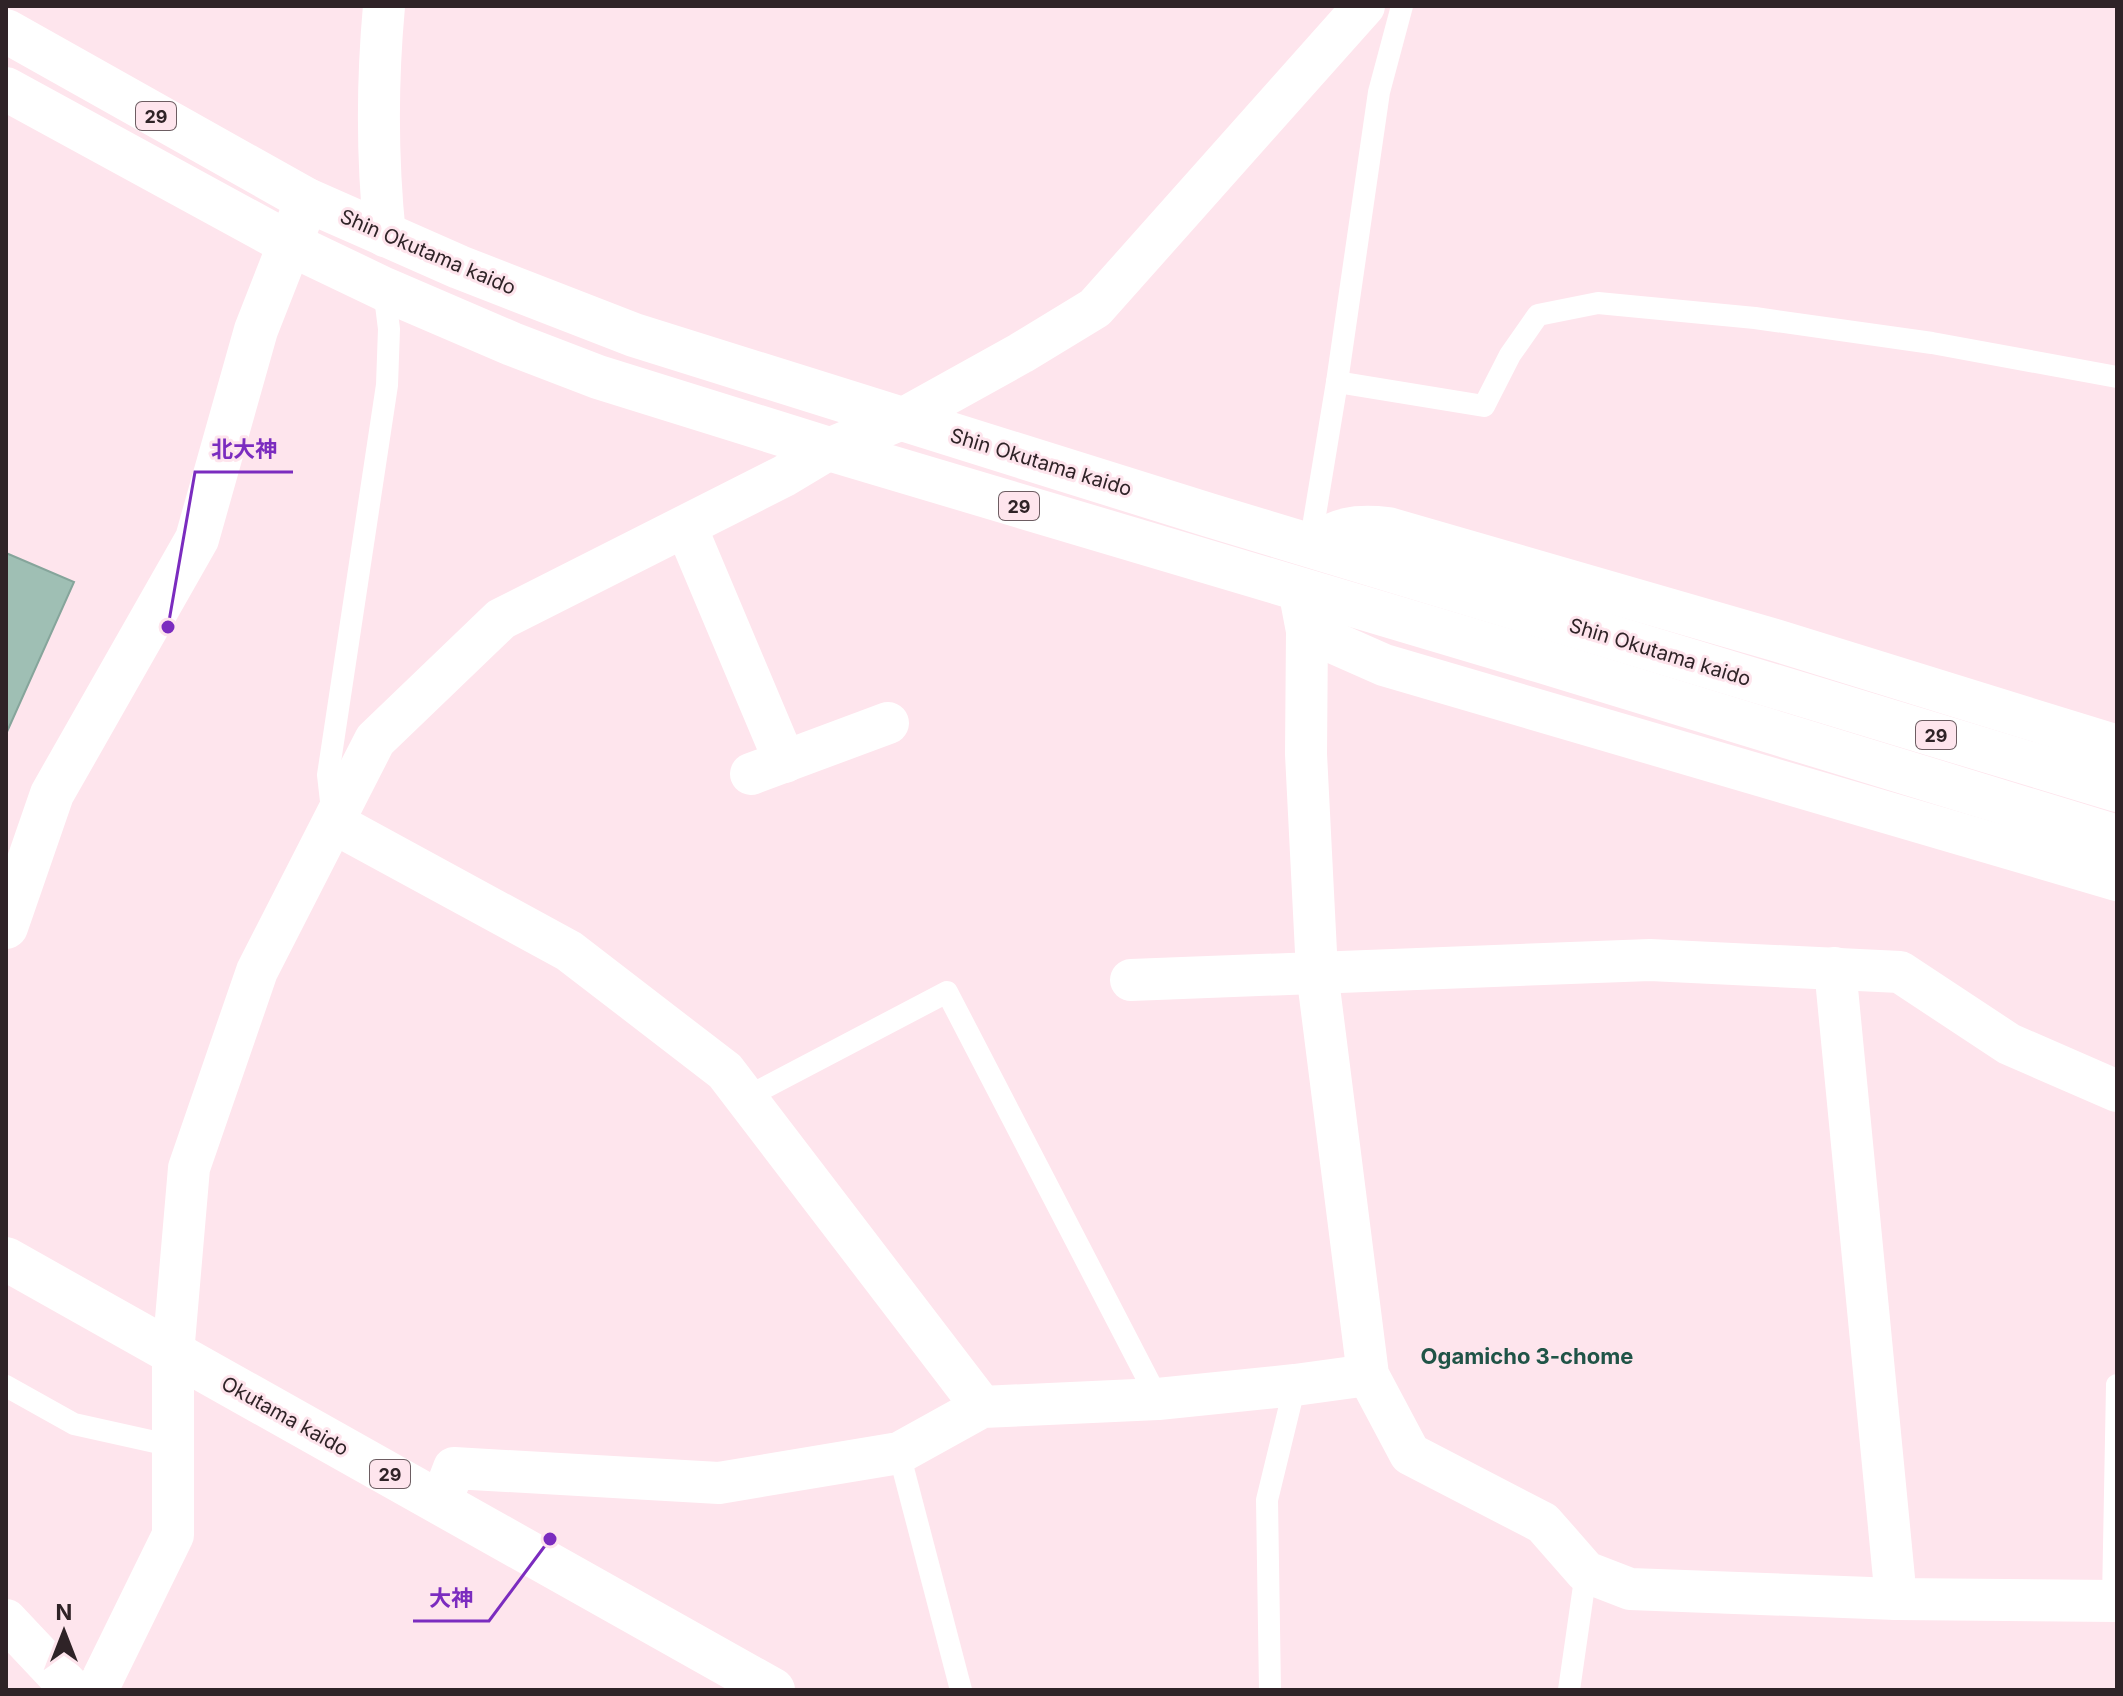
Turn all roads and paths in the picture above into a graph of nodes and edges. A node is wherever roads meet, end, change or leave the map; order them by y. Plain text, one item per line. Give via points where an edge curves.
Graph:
1 (384, 6) edge
2 (1364, 6) edge
3 (1402, 6) edge
4 (6, 31) edge
5 (6, 89) edge
6 (307, 200) junction
7 (385, 236) junction
8 (290, 244) junction
9 (384, 289) junction
10 (2117, 377) edge
11 (1337, 382) junction
12 (904, 418) junction
13 (829, 449) junction
14 (686, 527) junction
15 (1310, 545) junction
16 (1303, 610) junction
17 (888, 723) dead end
18 (2117, 746) edge
19 (2117, 790) edge
20 (334, 823) junction
21 (2117, 837) edge
22 (2117, 880) edge
23 (6, 927) edge
24 (1835, 968) junction
25 (1317, 972) junction
26 (1131, 980) dead end
27 (2117, 1091) edge
28 (747, 1097) junction
29 (6, 1259) edge
30 (173, 1354) junction
31 (1368, 1375) junction
32 (1295, 1385) junction
33 (2117, 1385) edge
34 (6, 1386) edge
35 (1158, 1399) junction
36 (982, 1407) junction
37 (173, 1446) junction
38 (899, 1453) junction
39 (441, 1502) junction
40 (1586, 1572) junction
41 (1896, 1599) junction
42 (2115, 1600) edge
43 (6, 1620) edge
44 (72, 1690) edge
45 (97, 1690) edge
46 (773, 1690) edge
47 (961, 1690) edge
48 (1270, 1690) edge
49 (1569, 1690) edge

1 - 7 street via 378,66
2 - 12 street via 1095,308
3 - 11 lane via 1379,92
4 - 6 main road, Shin Okutama kaido / 29
5 - 8 main road, 29
6 - 7 main road, Shin Okutama kaido / 29
6 - 8 main road
7 - 12 main road, Shin Okutama kaido / 29 via 634,335
8 - 9 main road, 29
8 - 23 main road via 256,330 197,539 52,794
9 - 13 main road, 29 via 598,377
9 - 20 lane via 387,385 328,775
10 - 11 lane via 1755,318 1598,303 1538,315 1484,406
11 - 15 lane
12 - 13 street
12 - 15 main road, Shin Okutama kaido / 29
13 - 14 street
13 - 16 main road, 29
14 - 17 street via 768,768
14 - 20 street via 501,619 375,740
15 - 18 street via 1336,530 1361,525 1388,528
15 - 19 main road, Shin Okutama kaido / 29
16 - 21 main road, 29
16 - 22 street via 1384,665
16 - 25 street
20 - 28 street via 569,951 725,1071
20 - 30 street via 257,971 189,1168
24 - 25 street via 1650,960
24 - 27 street via 1900,972 2009,1044
24 - 41 street
25 - 26 street
25 - 31 street
28 - 35 lane via 947,992
28 - 36 street
29 - 30 main road, Okutama kaido / 29
30 - 37 street
30 - 39 main road, Okutama kaido / 29
31 - 32 street
31 - 40 street via 1410,1454 1543,1523
32 - 35 street
32 - 48 lane via 1267,1500
33 - 42 lane
34 - 37 lane via 74,1424
35 - 36 street
36 - 38 street
37 - 45 street via 173,1535
38 - 39 street via 719,1483 454,1468
38 - 47 lane
39 - 46 main road, Okutama kaido / 29
40 - 41 street via 1630,1589
40 - 49 lane
41 - 42 street
43 - 44 street

